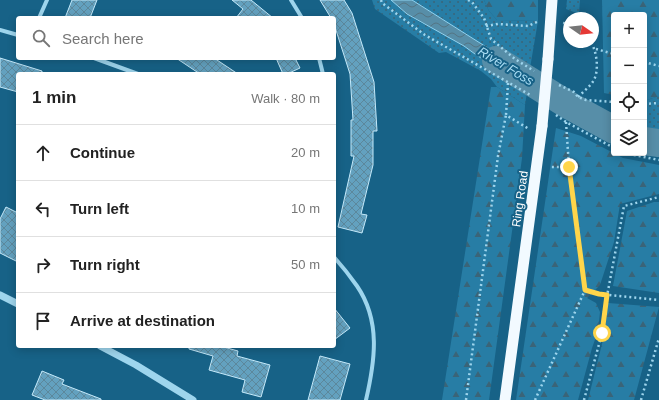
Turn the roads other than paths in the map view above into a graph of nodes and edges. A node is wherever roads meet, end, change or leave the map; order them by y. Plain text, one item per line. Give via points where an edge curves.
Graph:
1 (47, 0) edge
2 (291, 0) edge
3 (552, 0) edge
4 (40, 16) edge
5 (301, 16) edge
6 (0, 30) edge
7 (16, 34) edge
8 (100, 60) edge
9 (320, 60) edge
10 (132, 72) edge
11 (322, 72) edge
12 (336, 260) edge
13 (0, 295) edge
14 (16, 303) edge
15 (104, 348) edge
16 (193, 400) edge
17 (366, 400) edge
18 (505, 400) edge

1 - 4 street
2 - 5 street
3 - 18 highway, Ring Road, bridge via 542,132
6 - 7 street
8 - 10 street
9 - 11 street
12 - 17 street via 358,287 373,322 374,356
13 - 14 street
15 - 16 street

